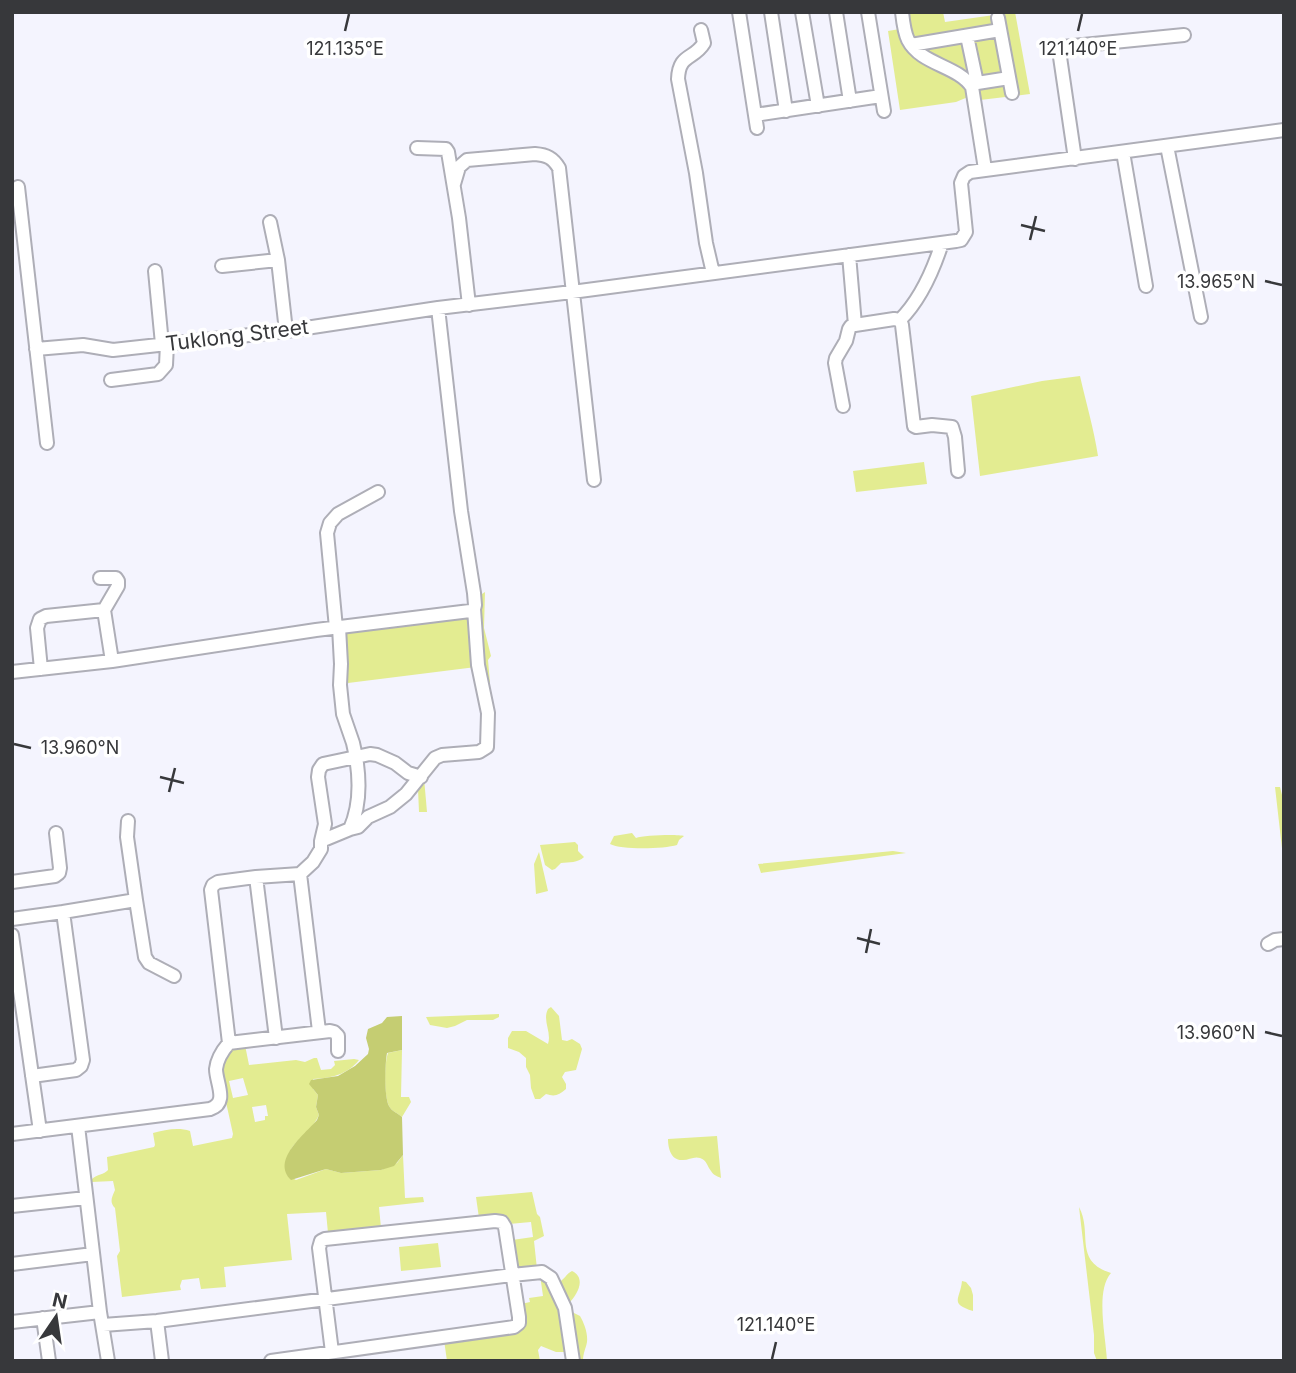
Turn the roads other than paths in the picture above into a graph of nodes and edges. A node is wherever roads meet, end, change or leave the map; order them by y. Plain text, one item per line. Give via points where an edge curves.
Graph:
1 (739, 12) edge
2 (771, 12) edge
3 (802, 12) edge
4 (836, 12) edge
5 (868, 12) edge
6 (902, 12) edge
7 (701, 30) dead end
8 (1184, 35) dead end
9 (967, 36) junction
10 (911, 45) junction
11 (1009, 78) junction
12 (974, 84) junction
13 (1012, 93) dead end
14 (881, 96) junction
15 (850, 101) junction
16 (818, 106) junction
17 (786, 111) junction
18 (884, 111) dead end
19 (1284, 130) edge
20 (1167, 146) junction
21 (418, 148) dead end
22 (1123, 152) junction
23 (1075, 159) junction
24 (985, 169) junction
25 (454, 184) junction
26 (18, 187) dead end
27 (270, 222) dead end
28 (18, 234) edge
29 (942, 243) junction
30 (849, 255) junction
31 (278, 260) junction
32 (222, 266) dead end
33 (155, 271) dead end
34 (713, 273) junction
35 (1146, 286) dead end
36 (572, 292) junction
37 (469, 305) junction
38 (438, 308) junction
39 (1200, 317) dead end
40 (900, 320) junction
41 (855, 325) junction
42 (286, 331) junction
43 (165, 344) junction
44 (36, 349) junction
45 (111, 380) dead end
46 (843, 406) dead end
47 (47, 443) dead end
48 (958, 471) dead end
49 (594, 480) dead end
50 (378, 492) dead end
51 (100, 578) dead end
52 (474, 609) junction
53 (104, 610) junction
54 (337, 628) junction
55 (112, 661) junction
56 (41, 668) junction
57 (12, 672) edge
58 (356, 757) junction
59 (421, 777) junction
60 (128, 821) dead end
61 (350, 829) junction
62 (56, 833) dead end
63 (321, 841) junction
64 (300, 874) junction
65 (256, 877) junction
66 (12, 883) edge
67 (136, 900) junction
68 (63, 912) junction
69 (12, 919) edge
70 (12, 935) edge
71 (1284, 939) edge
72 (1268, 944) dead end
73 (174, 976) dead end
74 (18, 1022) edge
75 (319, 1031) junction
76 (276, 1038) junction
77 (229, 1044) junction
78 (338, 1051) dead end
79 (32, 1076) junction
80 (78, 1126) junction
81 (40, 1131) junction
82 (12, 1134) edge
83 (86, 1198) junction
84 (12, 1206) edge
85 (93, 1254) junction
86 (12, 1264) edge
87 (512, 1275) junction
88 (325, 1298) junction
89 (100, 1312) junction
90 (43, 1318) junction
91 (157, 1321) junction
92 (12, 1322) edge
93 (103, 1325) junction
94 (332, 1352) junction
95 (49, 1361) edge
96 (108, 1361) edge
97 (162, 1361) edge
98 (271, 1361) edge
99 (573, 1361) edge

1 - 17 street via 756,122
2 - 17 street
3 - 16 street
4 - 15 street
5 - 14 street
6 - 10 street
7 - 34 street via 704,43 680,64 678,79
8 - 23 street via 1063,47
9 - 10 street
9 - 11 street via 999,24
9 - 12 street
10 - 12 street
11 - 12 street
11 - 13 street
12 - 24 street
14 - 15 street
14 - 18 street
15 - 16 street
16 - 17 street
19 - 20 street
20 - 22 street
20 - 39 street
21 - 25 street via 446,149
22 - 23 street
22 - 35 street
23 - 24 street
24 - 29 street via 962,179 965,237
25 - 36 street via 459,167 467,160 535,154 554,160 559,168
25 - 37 street
26 - 28 street
27 - 31 street
28 - 44 street
29 - 30 street, Tuklong Street
29 - 40 street via 915,303
30 - 34 street, Tuklong Street
30 - 41 street
31 - 32 street
31 - 42 street
33 - 43 street
34 - 36 street, Tuklong Street
36 - 37 street, Tuklong Street
36 - 49 street
37 - 38 street, Tuklong Street
38 - 42 street, Tuklong Street
38 - 52 street
40 - 41 street
40 - 48 street via 914,426 952,427
41 - 46 street via 836,358
42 - 43 street, Tuklong Street
43 - 44 street, Tuklong Street via 113,350 83,345
43 - 45 street via 166,365 158,374
44 - 47 street
50 - 54 street via 338,514 327,533
51 - 53 street via 118,581
52 - 54 street
52 - 59 street via 478,665 488,713 487,747 439,756
53 - 55 street
53 - 56 street via 40,619
54 - 55 street
54 - 58 street via 343,714
55 - 56 street
56 - 57 street
58 - 59 street via 377,755
58 - 61 street via 358,801
58 - 63 street via 323,764 318,770 325,824
59 - 61 street via 390,807
60 - 67 street
61 - 63 street
62 - 66 street via 59,873
63 - 64 street via 313,862
64 - 65 street
64 - 75 street
65 - 76 street
65 - 77 street via 218,882 211,890
67 - 68 street
67 - 73 street via 145,957
68 - 69 street
68 - 79 street via 83,1060 76,1070
70 - 74 street
71 - 72 street
74 - 79 street
75 - 76 street
75 - 78 street via 337,1034
76 - 77 street
77 - 80 street via 217,1063 220,1102 216,1107
79 - 81 street
80 - 81 street
80 - 83 street
81 - 82 street
83 - 84 street
83 - 85 street
85 - 86 street
85 - 89 street
87 - 88 street
87 - 88 street via 508,1232 495,1221 325,1239 319,1248
87 - 94 street via 519,1317 514,1327
87 - 99 street via 542,1272 551,1278 565,1308
88 - 91 street
88 - 94 street
89 - 90 street
89 - 93 street
90 - 92 street
90 - 95 street
91 - 93 street
91 - 97 street
93 - 96 street
94 - 98 street

